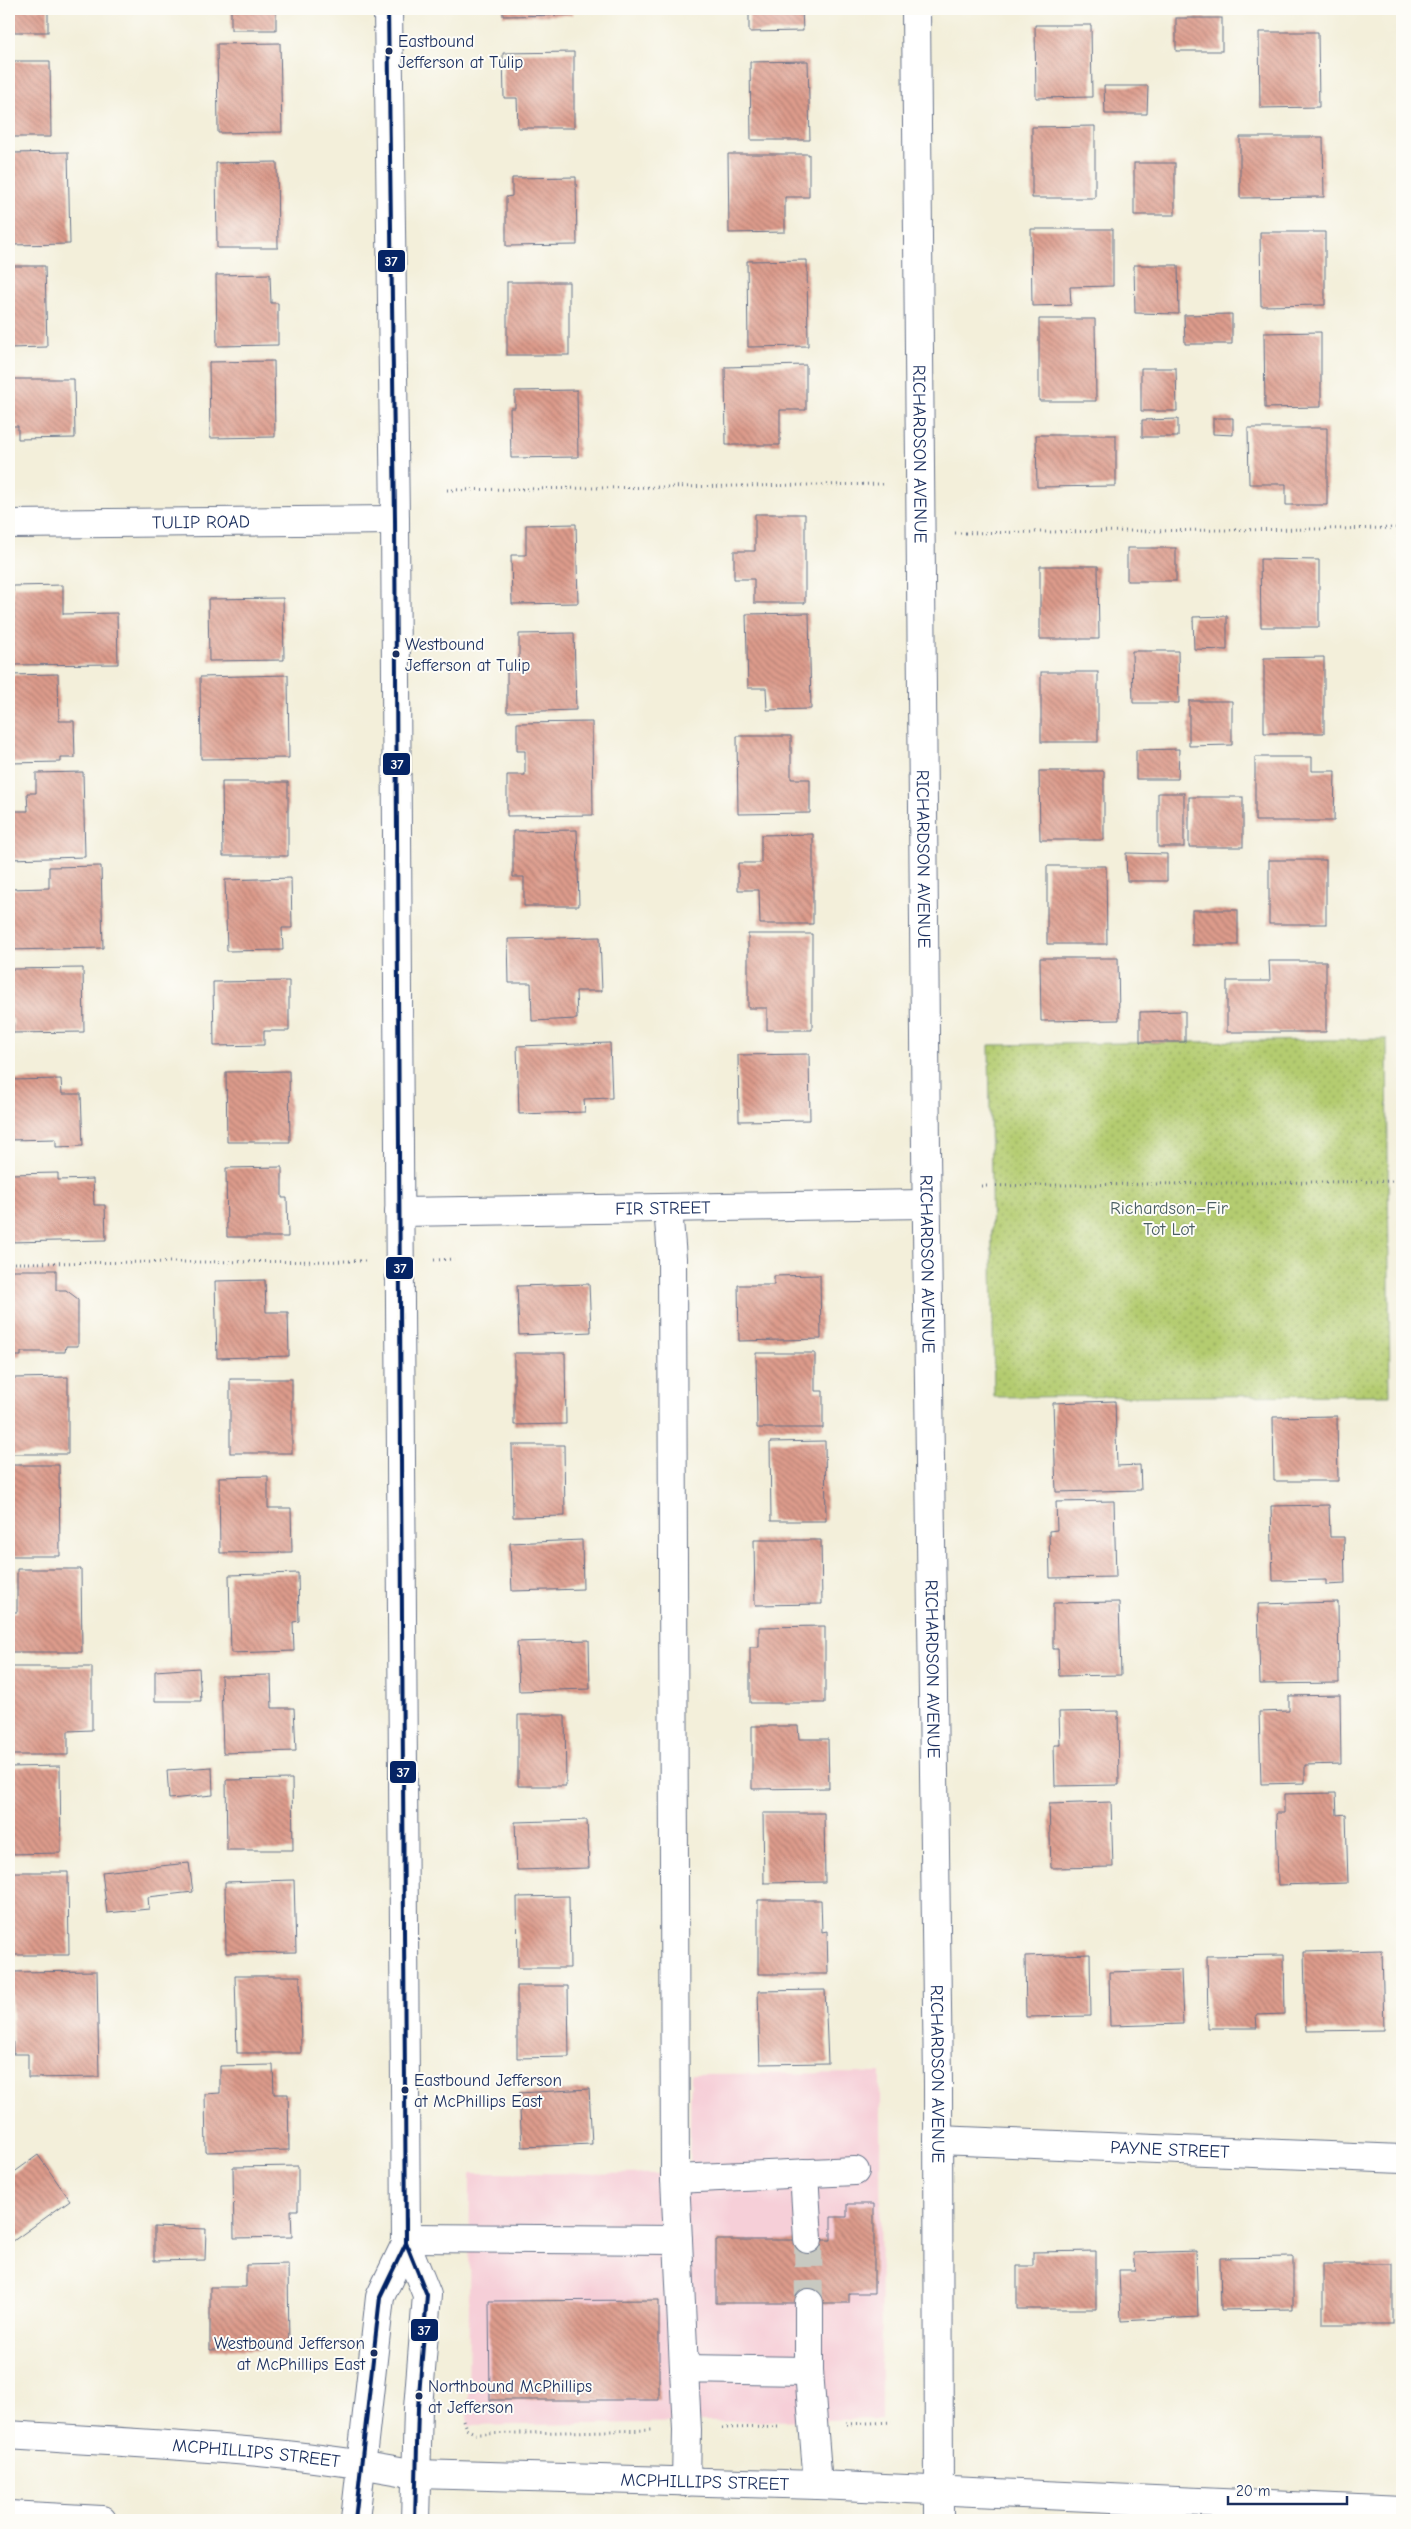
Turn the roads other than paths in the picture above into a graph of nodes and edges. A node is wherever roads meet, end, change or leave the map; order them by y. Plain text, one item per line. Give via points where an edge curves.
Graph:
1 (388, 9) edge
2 (916, 9) edge
3 (395, 520) junction
4 (9, 524) edge
5 (926, 1204) junction
6 (668, 1208) junction
7 (398, 1212) junction
8 (938, 2140) junction
9 (1402, 2159) edge
10 (855, 2171) dead end
11 (804, 2173) junction
12 (675, 2179) junction
13 (808, 2239) tunnel mouth
14 (406, 2240) junction
15 (678, 2240) junction
16 (809, 2303) tunnel mouth
17 (684, 2369) junction
18 (809, 2371) junction
19 (9, 2436) edge
20 (360, 2463) junction
21 (416, 2474) junction
22 (686, 2482) junction
23 (818, 2485) junction
24 (940, 2491) junction
25 (1402, 2511) edge
26 (9, 2515) edge
27 (48, 2518) edge
28 (102, 2520) edge
29 (355, 2520) edge
30 (415, 2520) edge
31 (939, 2520) edge

1 - 3 street
2 - 5 street, RICHARDSON AVENUE
3 - 4 street, TULIP ROAD
3 - 7 street
5 - 6 street, FIR STREET
5 - 8 street, RICHARDSON AVENUE
6 - 7 street, FIR STREET
6 - 12 street via 672,1258
7 - 14 street
8 - 9 street, PAYNE STREET
8 - 24 street, RICHARDSON AVENUE
10 - 11 street
11 - 12 street
11 - 13 street
12 - 15 street
14 - 15 street
14 - 20 street via 380,2297
14 - 21 street via 427,2296
15 - 17 street
16 - 18 street
17 - 18 street
17 - 22 street
18 - 23 street
19 - 20 street, MCPHILLIPS STREET via 226,2449
20 - 21 street, MCPHILLIPS STREET
20 - 29 street
21 - 22 street, MCPHILLIPS STREET
21 - 30 street
22 - 23 street, MCPHILLIPS STREET
23 - 24 street, MCPHILLIPS STREET
24 - 25 street, MCPHILLIPS STREET
24 - 31 street, RICHARDSON AVENUE
26 - 27 street
27 - 28 street

